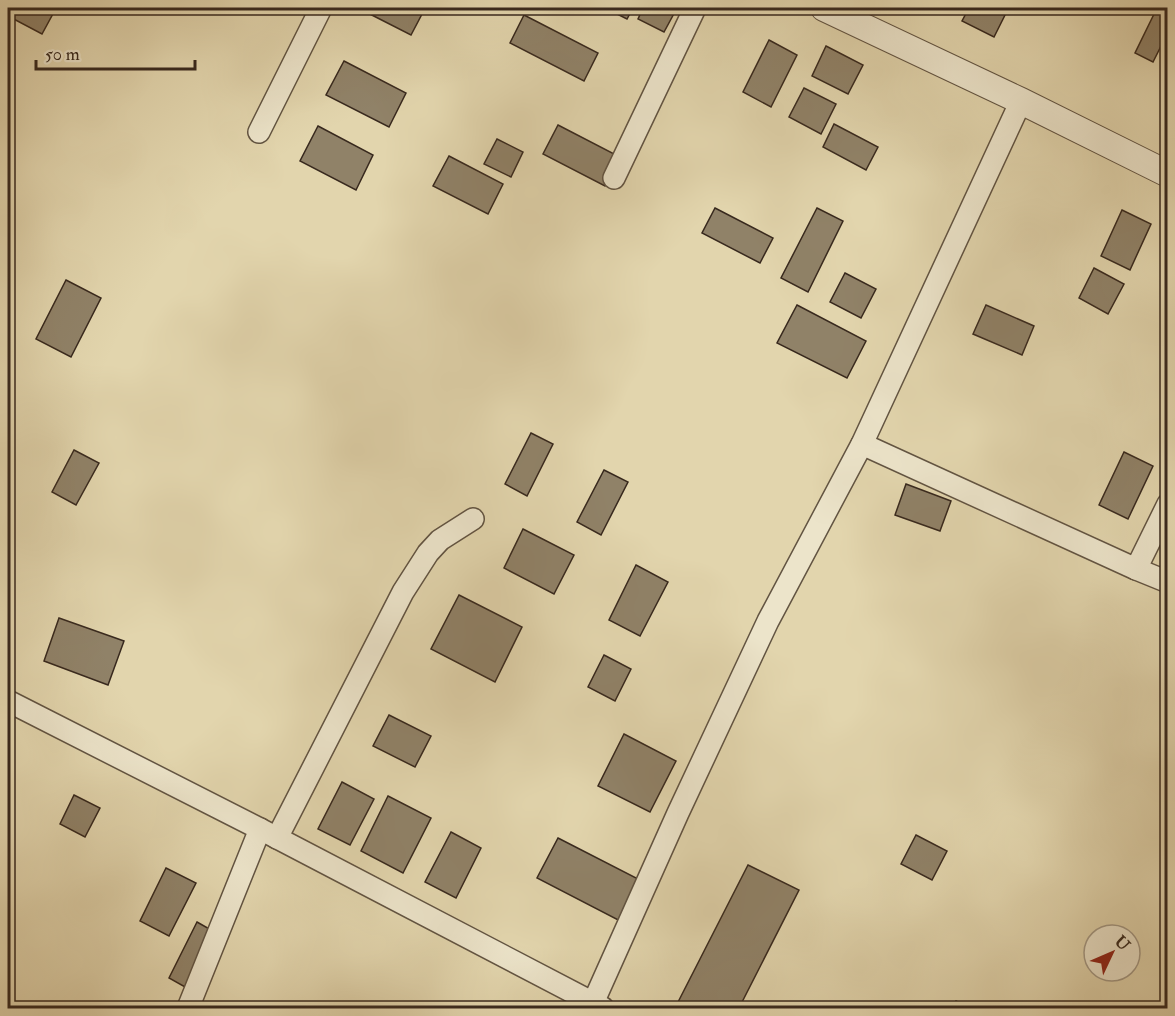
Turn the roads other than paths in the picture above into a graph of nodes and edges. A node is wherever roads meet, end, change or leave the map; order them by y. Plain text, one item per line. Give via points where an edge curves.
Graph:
1 (321, 8) edge
2 (695, 8) edge
3 (824, 8) edge
4 (1021, 101) junction
5 (260, 132) dead end
6 (1167, 174) edge
7 (614, 178) dead end
8 (862, 444) junction
9 (1167, 504) edge
10 (473, 519) dead end
11 (1136, 569) junction
12 (1167, 582) edge
13 (8, 701) edge
14 (269, 834) junction
15 (598, 1006) edge
16 (188, 1008) edge

1 - 5 street
2 - 7 street
3 - 4 street
4 - 6 street
4 - 8 street
8 - 11 street
8 - 15 street via 768,621 678,813
9 - 11 street
10 - 14 street via 440,540 428,553
11 - 12 street
13 - 14 street
14 - 15 street
14 - 16 street

